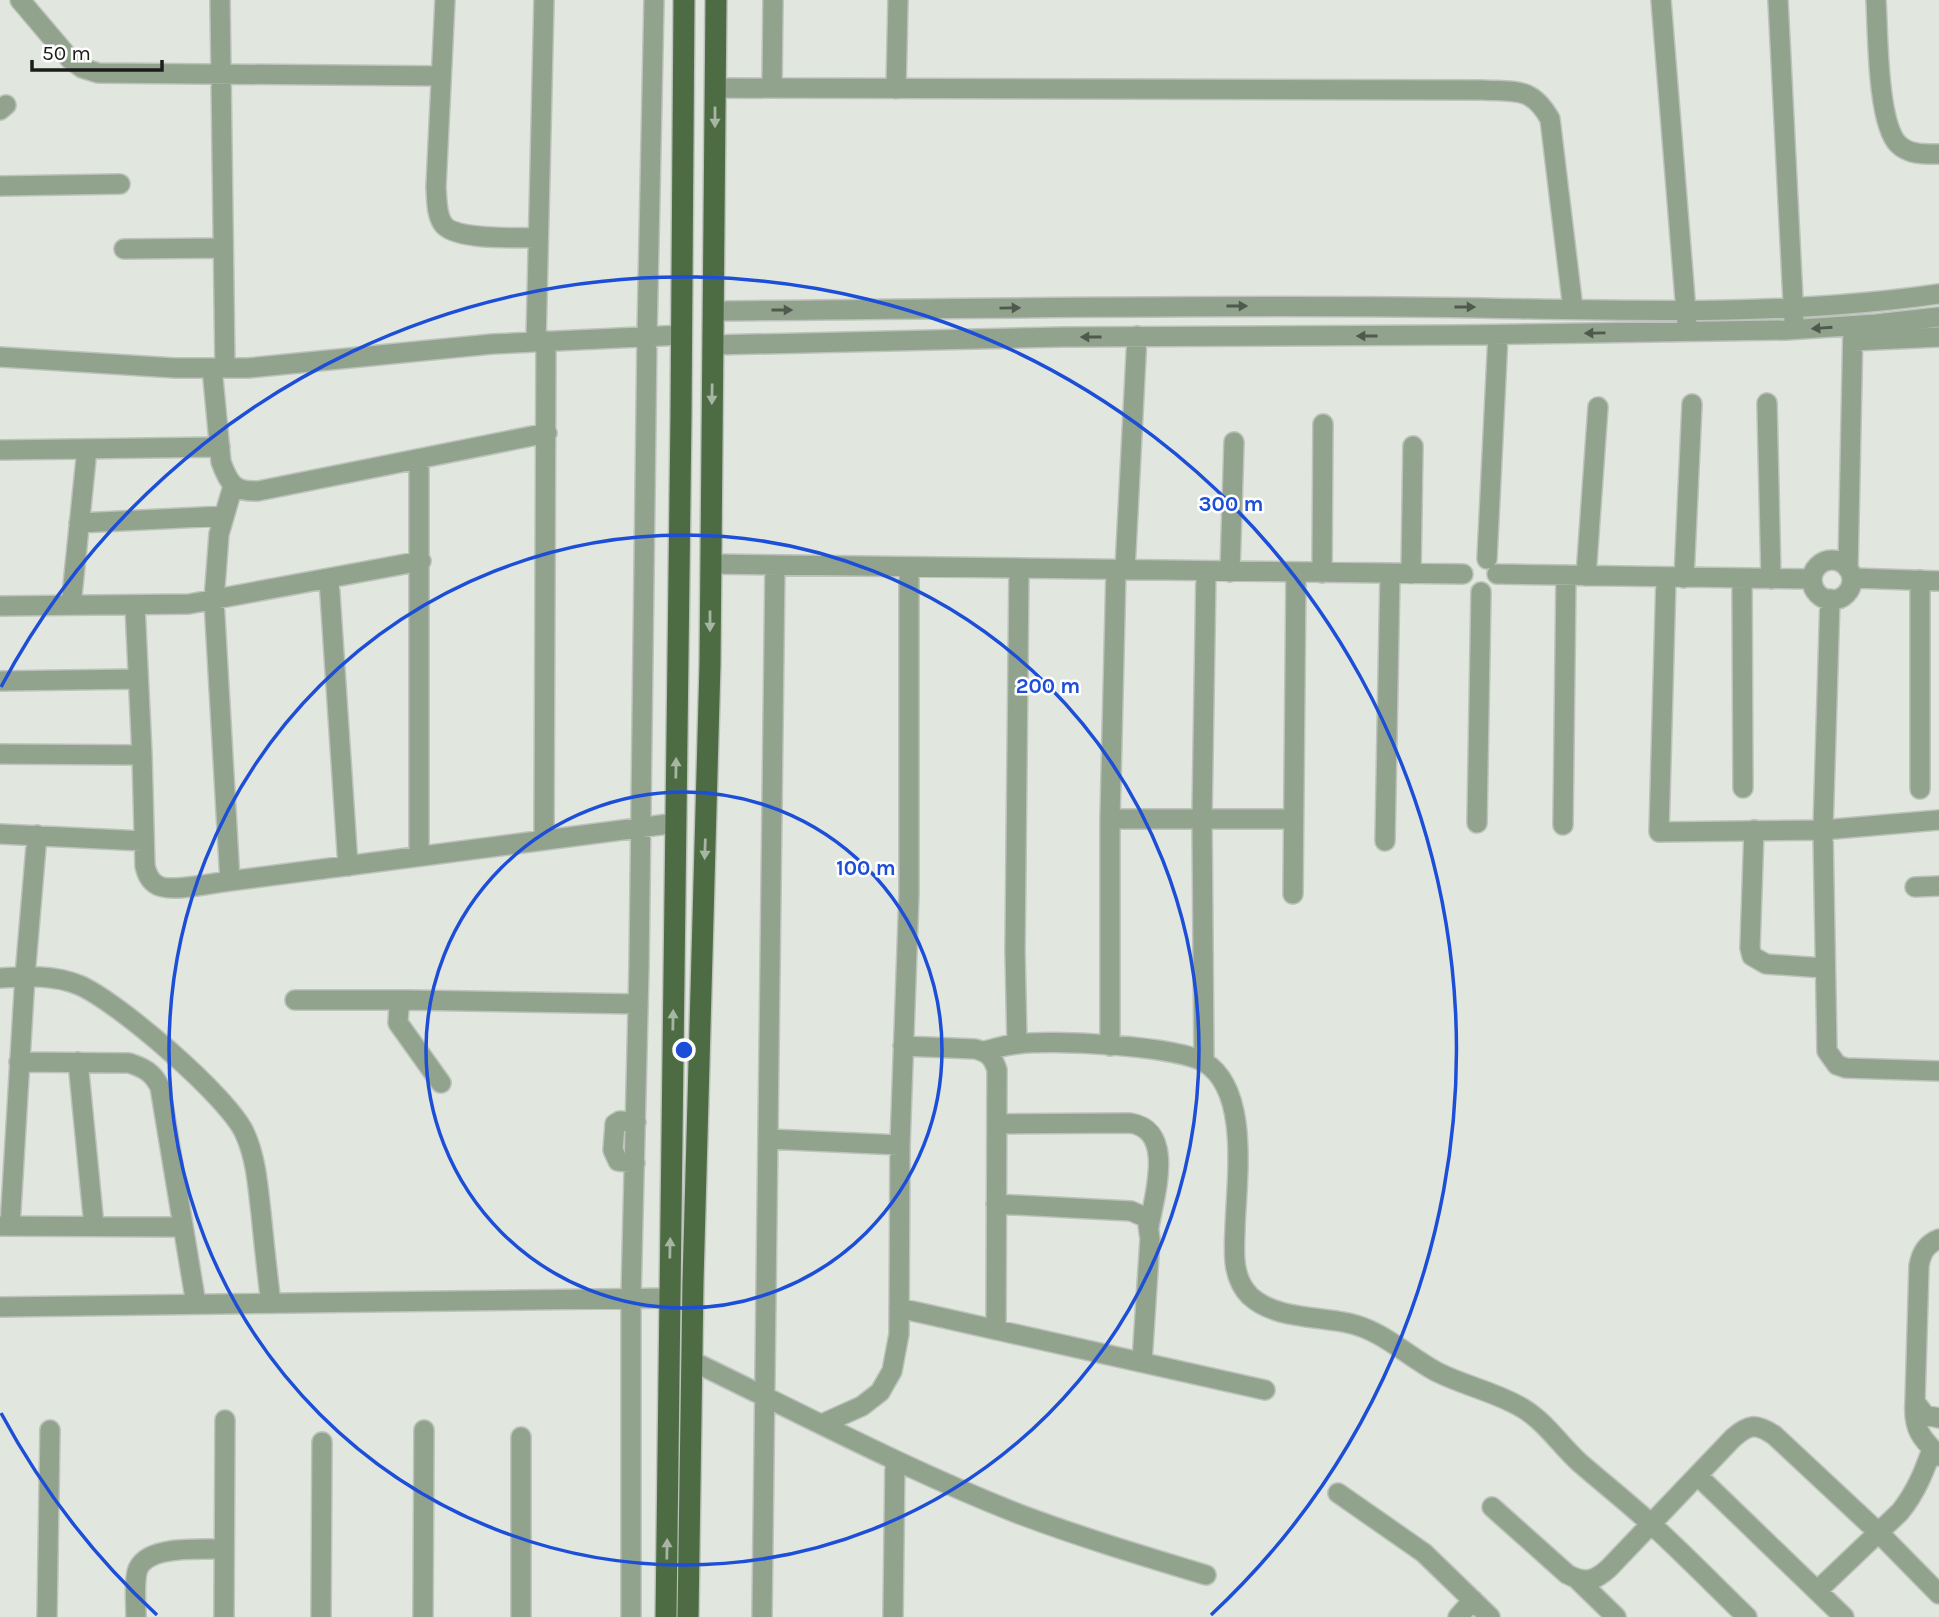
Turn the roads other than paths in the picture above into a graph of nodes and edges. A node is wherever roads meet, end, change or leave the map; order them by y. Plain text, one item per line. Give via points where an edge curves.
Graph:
1 (20, 0) edge
2 (220, 0) edge
3 (445, 0) edge
4 (544, 0) edge
5 (654, 0) edge
6 (684, 0) edge
7 (716, 0) edge
8 (773, 0) edge
9 (898, 0) edge
10 (1661, 0) edge
11 (1778, 0) edge
12 (1876, 0) edge
13 (221, 73) junction
14 (440, 76) junction
15 (715, 88) junction
16 (772, 88) junction
17 (896, 89) junction
18 (1939, 154) edge
19 (120, 184) dead end
20 (0, 186) edge
21 (538, 238) junction
22 (223, 248) junction
23 (124, 249) dead end
24 (1939, 295) edge
25 (1573, 309) junction
26 (1793, 309) junction
27 (1686, 310) junction
28 (1939, 317) edge
29 (713, 327) junction
30 (682, 329) junction
31 (1794, 330) junction
32 (1688, 332) junction
33 (1853, 333) junction
34 (1498, 335) junction
35 (647, 336) junction
36 (1137, 337) junction
37 (1939, 337) edge
38 (541, 342) junction
39 (0, 357) edge
40 (218, 368) junction
41 (1767, 403) dead end
42 (1692, 404) dead end
43 (1598, 407) dead end
44 (1324, 425) dead end
45 (547, 433) junction
46 (1234, 442) dead end
47 (1412, 446) dead end
48 (220, 447) junction
49 (87, 449) junction
50 (0, 450) edge
51 (419, 459) junction
52 (233, 486) junction
53 (223, 516) junction
54 (79, 523) junction
55 (421, 561) junction
56 (710, 564) junction
57 (775, 565) junction
58 (909, 567) junction
59 (1492, 567) junction
60 (1019, 569) junction
61 (1120, 570) junction
62 (1206, 571) junction
63 (1230, 572) junction
64 (1296, 572) junction
65 (1322, 573) junction
66 (1851, 573) junction
67 (1390, 574) junction
68 (1411, 574) junction
69 (1463, 574) junction
70 (1576, 575) junction
71 (1675, 578) junction
72 (329, 579) junction
73 (1742, 579) junction
74 (1771, 579) junction
75 (1811, 579) junction
76 (1929, 581) edge
77 (1481, 593) junction
78 (1830, 599) junction
79 (215, 600) junction
80 (71, 605) junction
81 (0, 606) edge
82 (135, 606) junction
83 (138, 679) junction
84 (0, 681) edge
85 (0, 754) edge
86 (142, 755) junction
87 (1743, 788) dead end
88 (1920, 789) dead end
89 (1202, 818) junction
90 (1110, 819) junction
91 (1293, 819) junction
92 (1939, 820) edge
93 (676, 823) junction
94 (1477, 823) dead end
95 (1563, 825) dead end
96 (640, 827) junction
97 (1823, 830) junction
98 (1754, 831) junction
99 (0, 834) edge
100 (37, 835) junction
101 (544, 840) junction
102 (143, 841) junction
103 (1385, 841) dead end
104 (419, 856) junction
105 (348, 866) junction
106 (230, 881) junction
107 (1939, 886) edge
108 (1916, 887) dead end
109 (1293, 894) dead end
110 (1824, 968) junction
111 (25, 976) junction
112 (0, 978) edge
113 (295, 1000) dead end
114 (407, 1000) junction
115 (638, 1004) junction
116 (1017, 1044) junction
117 (903, 1046) junction
118 (1110, 1046) junction
119 (985, 1051) junction
120 (19, 1062) junction
121 (78, 1062) junction
122 (1204, 1062) junction
123 (1939, 1070) edge
124 (441, 1083) dead end
125 (997, 1124) junction
126 (768, 1139) junction
127 (900, 1145) junction
128 (996, 1204) junction
129 (5, 1226) edge
130 (94, 1226) junction
131 (183, 1227) junction
132 (1149, 1227) junction
133 (1939, 1239) edge
134 (632, 1298) junction
135 (670, 1298) junction
136 (271, 1303) junction
137 (195, 1304) junction
138 (0, 1307) edge
139 (899, 1308) junction
140 (996, 1330) junction
141 (692, 1361) junction
142 (1142, 1362) junction
143 (1265, 1390) dead end
144 (766, 1396) junction
145 (1915, 1402) junction
146 (1939, 1418) edge
147 (225, 1420) dead end
148 (822, 1424) junction
149 (50, 1430) dead end
150 (424, 1430) dead end
151 (521, 1437) dead end
152 (322, 1442) dead end
153 (1935, 1452) edge
154 (895, 1461) junction
155 (1698, 1476) junction
156 (1338, 1493) dead end
157 (1492, 1507) dead end
158 (1651, 1524) junction
159 (1879, 1533) junction
160 (224, 1549) junction
161 (1206, 1576) dead end
162 (1578, 1580) junction
163 (1817, 1591) junction
164 (1939, 1594) edge
165 (1473, 1600) junction
166 (47, 1617) edge
167 (136, 1617) edge
168 (224, 1617) edge
169 (321, 1617) edge
170 (423, 1617) edge
171 (522, 1617) edge
172 (631, 1617) edge
173 (666, 1617) edge
174 (688, 1617) edge
175 (762, 1617) edge
176 (893, 1617) edge
177 (1458, 1617) edge
178 (1490, 1617) edge
179 (1616, 1617) edge
180 (1746, 1617) edge
181 (1844, 1617) edge

1 - 13 street via 82,68 98,73
2 - 13 street
3 - 14 street
4 - 21 street
5 - 35 street
6 - 30 main road
7 - 15 main road
8 - 16 street
9 - 17 street
10 - 27 street
11 - 26 street
12 - 18 street via 1881,91 1890,131 1898,144 1911,152
13 - 14 street
13 - 22 street
14 - 21 street via 436,187 443,224 466,235
15 - 16 street
15 -> 29 main road
16 - 17 street
17 - 25 street via 1483,90 1529,94 1550,118
19 - 20 street
21 - 38 street
22 - 23 street
22 - 40 street
24 - 26 street
25 - 27 street
29 -> 25 street via 1282,306
26 - 27 street
26 - 31 street
27 - 32 street
28 - 33 street
29 - 30 main road
36 -> 29 street
29 -> 56 main road
30 - 35 street
93 -> 30 main road
31 - 32 street
33 -> 31 street
32 -> 34 street
33 - 37 street
33 - 66 street
34 -> 36 street
34 - 59 street
35 - 38 street
35 - 96 street
36 - 61 street
38 - 40 street
38 - 45 street
39 - 40 street
40 - 48 street
41 - 74 street
42 - 71 street
43 - 70 street
44 - 65 street
45 - 51 street
45 - 101 street
46 - 63 street
47 - 68 street
48 - 49 street
48 - 52 street via 221,462
49 - 50 street
49 - 54 street
51 - 52 street via 258,491
51 - 55 street
52 - 53 street
53 - 54 street
53 - 79 street
54 - 80 street
55 - 72 street
55 - 104 street
56 - 57 street
56 -> 141 main road
57 - 58 street
57 - 126 street
58 - 60 street
58 - 117 street via 909,881
59 - 69 street via 1480,557 1471,559
59 - 70 street
59 - 77 street via 1493,587
60 - 61 street
60 - 116 street
61 - 62 street
61 - 90 street
62 - 63 street
62 - 89 street
63 - 64 street
64 - 65 street
64 - 91 street
65 - 67 street
66 - 75 street via 1840,562 1828,561 1816,568
66 - 76 street
66 - 78 street via 1848,591
67 - 68 street
67 - 103 street
68 - 69 street
69 - 77 street via 1468,586
70 - 71 street
70 - 95 street
71 - 73 street
71 - 98 street via 1659,832
72 - 79 street
72 - 105 street
73 - 74 street
73 - 87 street
74 - 75 street
75 - 78 street via 1816,592
76 - 88 street
77 - 94 street
78 - 97 street
79 - 82 street
79 - 106 street
80 - 81 street
80 - 82 street
82 - 83 street
83 - 84 street
83 - 86 street
85 - 86 street
86 - 102 street
89 - 90 street
89 - 91 street
89 - 122 street
90 - 118 street
91 - 109 street
92 - 97 street
93 - 96 street
135 -> 93 main road
96 - 101 street
96 - 115 street
97 - 98 street
97 - 110 street
98 - 110 street via 1752,956 1766,964
99 - 100 street
100 - 102 street
100 - 111 street
101 - 104 street
102 - 106 street via 148,877 158,886
104 - 105 street
105 - 106 street
107 - 108 street
110 - 123 street via 1827,1051 1837,1065
111 - 112 street
111 - 120 street
111 - 136 street via 54,978 100,995 163,1046 238,1121 257,1178
113 - 114 street
114 - 115 street
114 - 124 street via 399,1006 398,1023
115 - 134 street
116 - 118 street
116 - 119 street
117 - 119 street
117 - 127 street
118 - 122 street
119 - 125 street via 997,1070
120 - 121 street
120 - 129 street
121 - 130 street
121 - 131 street via 129,1063 154,1075 160,1087
122 - 158 street via 1228,1089 1237,1119 1235,1269 1249,1294 1282,1312 1369,1329 1433,1370 1516,1404
125 - 128 street
125 - 132 street via 1144,1126 1154,1137 1158,1161
126 - 127 street
126 - 144 street
127 - 139 street
128 - 132 street via 1131,1211 1147,1218
128 - 140 street
129 - 130 street
130 - 131 street
131 - 137 street
132 - 142 street
133 - 145 street via 1926,1247 1919,1266
134 - 135 street
134 - 136 street
134 - 172 street
173 -> 135 main road
136 - 137 street
137 - 138 street
139 - 140 street
139 - 148 street via 892,1371 880,1392 862,1406
140 - 142 street
141 - 144 street
141 - 174 main road
142 - 143 street
144 - 148 street
144 - 175 street
145 - 146 street via 1925,1415
145 - 153 street via 1918,1432
147 - 160 street
148 - 154 street
149 - 166 street
150 - 170 street
151 - 171 street
152 - 169 street
153 - 159 street via 1912,1497
154 - 161 street via 1018,1513
154 - 176 street
155 - 158 street
155 - 159 street via 1741,1431 1762,1427
155 - 163 street
156 - 165 street via 1424,1553
157 - 162 street
158 - 162 street via 1599,1577
158 - 180 street
159 - 163 street
159 - 164 street
160 - 167 street via 148,1556 137,1573
160 - 168 street
162 - 179 street
163 - 181 street
165 - 177 street
165 - 178 street

